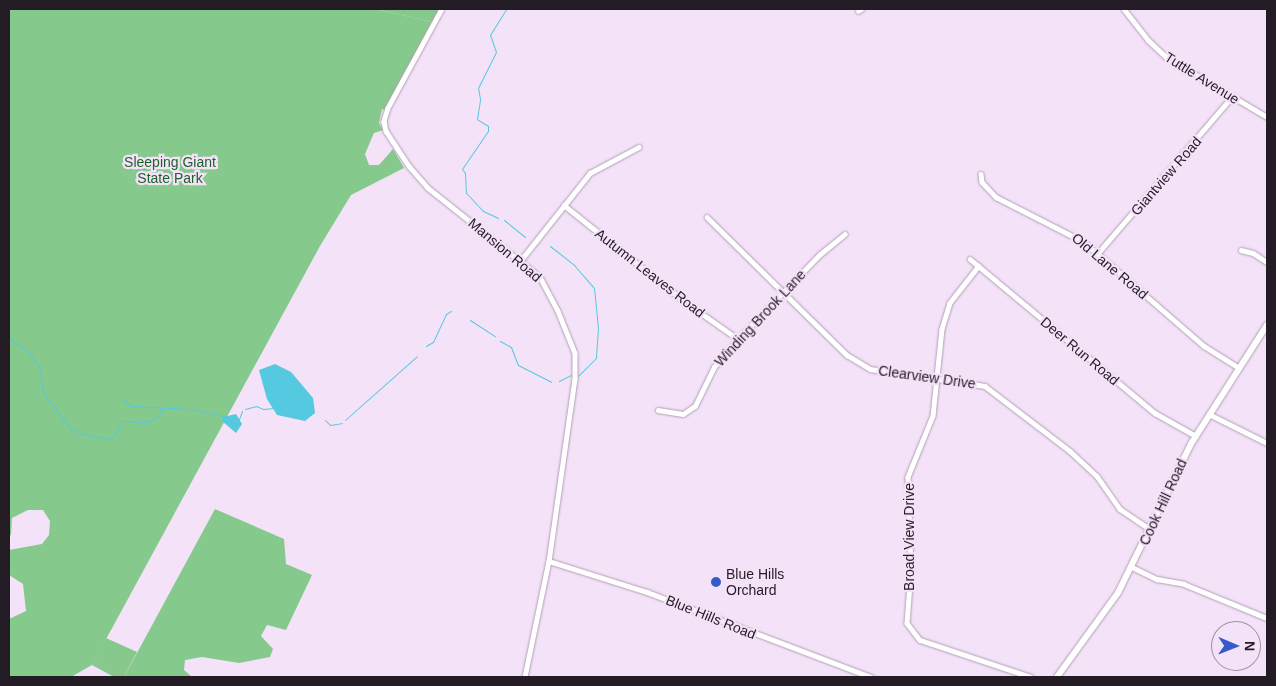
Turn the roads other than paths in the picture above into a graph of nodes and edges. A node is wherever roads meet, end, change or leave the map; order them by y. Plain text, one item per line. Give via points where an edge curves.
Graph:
1 (442, 9) edge
2 (1124, 9) edge
3 (1231, 98) junction
4 (1267, 117) edge
5 (639, 147) dead end
6 (981, 174) dead end
7 (564, 205) junction
8 (708, 217) dead end
9 (845, 234) dead end
10 (1241, 250) dead end
11 (1098, 253) junction
12 (970, 259) dead end
13 (521, 260) junction
14 (1267, 262) edge
15 (979, 266) junction
16 (785, 291) junction
17 (1267, 325) edge
18 (738, 339) junction
19 (1238, 366) junction
20 (935, 379) junction
21 (658, 410) dead end
22 (1209, 414) junction
23 (1196, 436) junction
24 (1267, 443) edge
25 (1151, 530) junction
26 (549, 561) junction
27 (1132, 567) junction
28 (1267, 618) edge
29 (524, 677) edge
30 (871, 677) edge
31 (1031, 677) edge
32 (1056, 677) edge

1 - 13 street, Mansion Road via 388,108 385,128 421,180
2 - 3 street, Tuttle Avenue via 1158,50
3 - 4 street, Tuttle Avenue
3 - 11 street, Giantview Road
5 - 7 street via 590,173
6 - 11 street, Old Lane Road via 982,182 996,196 1068,231
7 - 13 street
7 - 18 street, Autumn Leaves Road via 684,301
8 - 16 street, Clearview Drive
9 - 16 street, Winding Brook Lane via 819,254
10 - 14 street
11 - 19 street, Old Lane Road via 1204,346
12 - 15 street, Deer Run Road
13 - 26 street, Mansion Road via 546,286 570,336 576,359
15 - 20 street, Broad View Drive via 950,303 942,329
15 - 23 street, Deer Run Road via 1155,413
16 - 18 street, Winding Brook Lane
16 - 20 street, Clearview Drive via 847,355 870,369
17 - 19 street, Cook Hill Road
18 - 21 street, Winding Brook Lane via 714,368 695,406 683,414
19 - 22 street, Cook Hill Road
20 - 25 street, Clearview Drive via 985,386 1015,406 1097,476 1120,509
20 - 31 street, Broad View Drive via 933,416 908,477 911,571 907,623 920,640
22 - 23 street, Cook Hill Road
22 - 24 street
23 - 25 street, Cook Hill Road
25 - 27 street, Cook Hill Road
26 - 29 street, Mansion Road
26 - 30 street, Blue Hills Road via 647,592
27 - 28 street
27 - 32 street, Cook Hill Road via 1112,602

